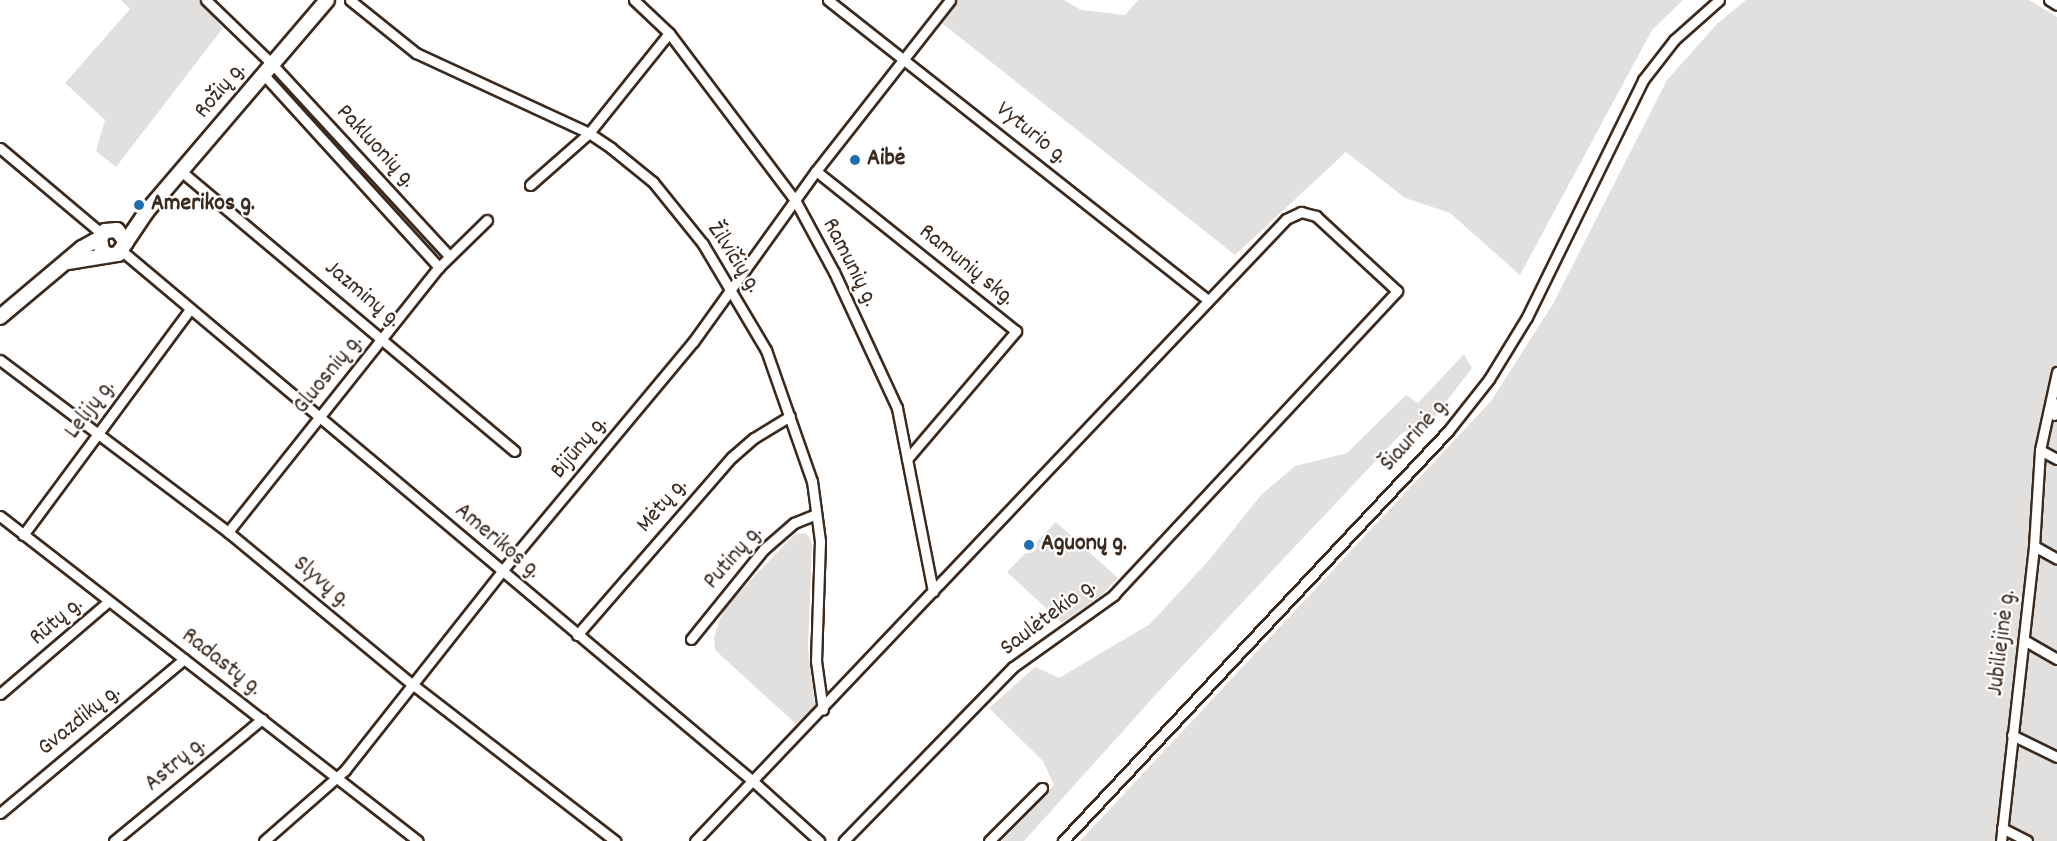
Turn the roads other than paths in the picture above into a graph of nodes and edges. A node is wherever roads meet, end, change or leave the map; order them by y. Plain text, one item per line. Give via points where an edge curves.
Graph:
1 (206, 0) edge
2 (327, 0) edge
3 (350, 0) edge
4 (634, 0) edge
5 (828, 0) edge
6 (950, 0) edge
7 (1719, 0) edge
8 (2049, 0) edge
9 (2057, 5) edge
10 (669, 33) junction
11 (905, 62) junction
12 (268, 70) junction
13 (589, 133) junction
14 (1, 152) edge
15 (816, 171) junction
16 (182, 172) junction
17 (530, 185) dead end
18 (795, 200) junction
19 (147, 211) junction
20 (487, 220) dead end
21 (105, 234) junction
22 (124, 247) junction
23 (108, 255) junction
24 (449, 256) junction
25 (68, 262) junction
26 (439, 267) junction
27 (733, 291) junction
28 (1208, 300) junction
29 (190, 309) junction
30 (0, 317) edge
31 (384, 338) junction
32 (0, 360) edge
33 (2057, 372) edge
34 (2057, 403) edge
35 (2054, 415) dead end
36 (790, 416) junction
37 (318, 417) junction
38 (99, 432) junction
39 (2040, 450) junction
40 (514, 451) dead end
41 (907, 459) junction
42 (2057, 459) edge
43 (816, 514) junction
44 (0, 516) edge
45 (228, 532) junction
46 (23, 535) junction
47 (2034, 546) junction
48 (2057, 559) edge
49 (501, 571) junction
50 (933, 591) junction
51 (109, 601) junction
52 (578, 635) junction
53 (691, 639) dead end
54 (2024, 640) junction
55 (2057, 658) edge
56 (184, 659) junction
57 (412, 684) junction
58 (0, 694) edge
59 (823, 710) junction
60 (262, 719) junction
61 (2012, 735) junction
62 (2057, 757) edge
63 (337, 778) junction
64 (754, 782) junction
65 (1042, 788) dead end
66 (0, 813) edge
67 (2002, 828) junction
68 (114, 841) edge
69 (264, 841) edge
70 (418, 841) edge
71 (615, 841) edge
72 (694, 841) edge
73 (819, 841) edge
74 (844, 841) edge
75 (989, 841) edge
76 (1063, 841) edge
77 (2001, 841) edge
78 (2028, 841) edge

1 - 12 street
2 - 12 street, Rožių g.
3 - 13 street, Žilvičių g. via 441,68
4 - 10 street, Ramunių g.
5 - 11 street, Vyturio g.
6 - 11 street, Bijūnų g.
7 - 76 street, Šiaurinė g. via 1674,40 1644,80 1515,341 1476,396
8 - 9 street
10 - 13 street
10 - 18 street, Ramunių g.
11 - 15 street, Bijūnų g.
11 - 28 street, Vyturio g.
12 - 16 street, Rožių g.
12 - 24 street, Pakluonių g.
12 - 26 street, Pakluonių g.
13 - 17 street
13 - 27 street, Žilvičių g. via 634,165 676,207
14 - 21 street
15 - 18 street, Bijūnų g.
15 - 41 street, Ramunių skg. via 1016,331
16 - 19 street, Rožių g.
16 - 31 street, Jazminų g.
18 - 27 street, Bijūnų g.
18 - 41 street, Ramunių g. via 834,272 897,408
19 - 21 street, Rožių g.
19 - 22 street, Rožių g.
20 - 24 street, Gluosnių g.
21 - 22 street via 123,234
21 - 23 street via 102,250
21 - 25 street, Rožių g.
22 - 23 street, Rožių g.
22 - 29 street, Amerikos g.
23 - 25 street, Rožių g.
24 - 26 street, Gluosnių g.
25 - 30 street, Rožių g.
26 - 31 street, Gluosnių g.
27 - 36 street, Žilvičių g. via 766,350
27 - 49 street, Bijūnų g.
28 - 50 street
28 - 74 street, Saulėtekio g. via 1286,219 1301,212 1316,216 1397,291 1114,595 1013,667
29 - 37 street, Amerikos g.
29 - 38 street, Lelijų g.
31 - 37 street, Gluosnių g.
31 - 40 street, Jazminų g.
32 - 38 street, Slyvų g.
33 - 39 street, Jubiliejinė g.
34 - 35 street
36 - 43 street, Žilvičių g. via 812,481
36 - 52 street, Mėtų g. via 754,438 732,458
37 - 45 street, Gluosnių g.
37 - 49 street, Amerikos g.
38 - 45 street, Slyvų g.
38 - 46 street, Lelijų g.
39 - 42 street
39 - 47 street, Jubiliejinė g.
41 - 50 street, Ramunių g.
43 - 53 street, Putinų g. via 794,523 764,549
43 - 59 street, Žilvičių g. via 820,542 816,662
44 - 46 street, Radastų g.
45 - 57 street, Slyvų g.
46 - 51 street, Radastų g.
47 - 48 street
47 - 54 street, Jubiliejinė g.
49 - 52 street, Amerikos g.
49 - 57 street, Bijūnų g.
50 - 59 street
51 - 56 street, Radastų g.
51 - 58 street, Rūtų g.
52 - 64 street, Amerikos g.
54 - 55 street
54 - 61 street, Jubiliejinė g.
56 - 60 street, Radastų g.
56 - 66 street, Gvazdikų g.
57 - 63 street, Bijūnų g.
57 - 71 street, Slyvų g.
59 - 64 street
60 - 63 street, Radastų g.
60 - 68 street, Astrų g.
61 - 62 street
61 - 67 street, Jubiliejinė g.
63 - 69 street, Bijūnų g.
63 - 70 street, Radastų g.
64 - 72 street
64 - 73 street, Amerikos g.
65 - 75 street
67 - 77 street, Jubiliejinė g.
67 - 78 street

